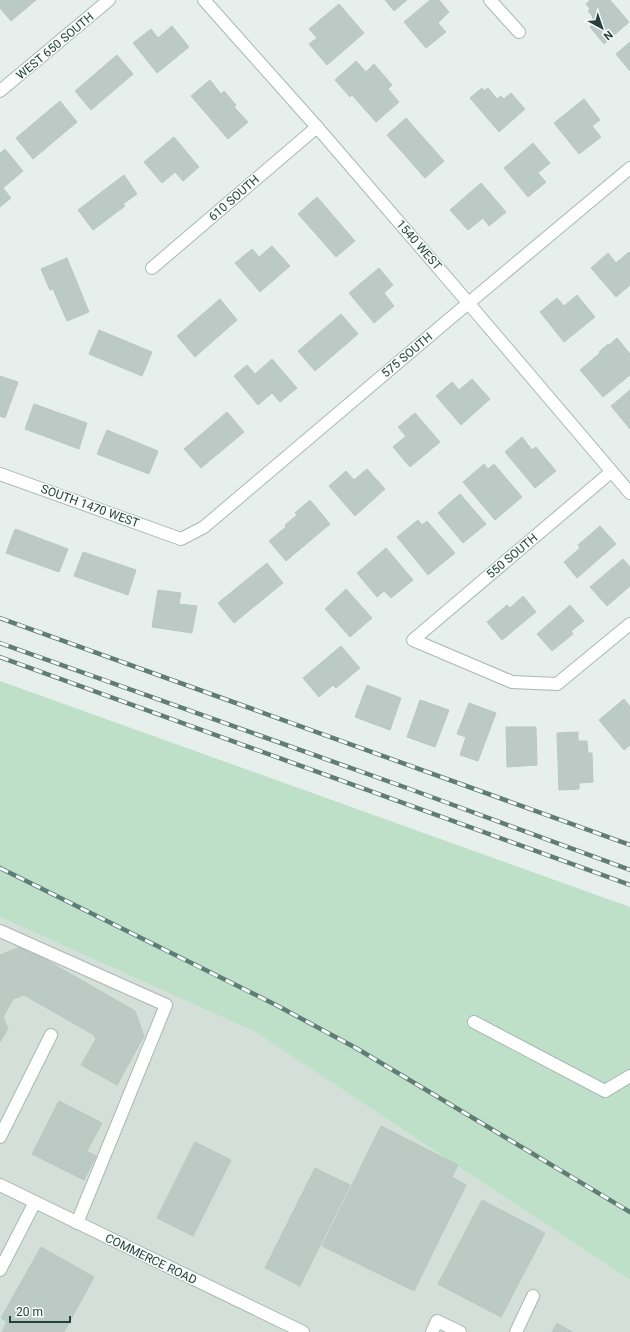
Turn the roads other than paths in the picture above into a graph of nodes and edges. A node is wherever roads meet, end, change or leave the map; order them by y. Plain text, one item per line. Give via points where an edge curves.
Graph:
1 (109, 0) edge
2 (204, 0) edge
3 (490, 0) edge
4 (519, 32) dead end
5 (0, 91) edge
6 (317, 127) junction
7 (630, 168) edge
8 (152, 268) dead end
9 (468, 303) junction
10 (611, 472) junction
11 (0, 474) edge
12 (630, 493) edge
13 (181, 539) joint
14 (630, 624) edge
15 (0, 931) edge
16 (474, 1022) dead end
17 (51, 1035) dead end
18 (630, 1076) edge
19 (0, 1137) edge
20 (0, 1185) edge
21 (35, 1202) junction
22 (77, 1223) junction
23 (0, 1270) edge
24 (533, 1296) dead end
25 (302, 1332) edge
26 (432, 1332) edge
27 (460, 1332) edge
28 (516, 1332) edge

1 - 5 street, WEST 650 SOUTH
2 - 6 street, 1540 WEST
3 - 4 street
6 - 8 street, 610 SOUTH
6 - 9 street, 1540 WEST
7 - 9 street, 575 SOUTH
9 - 10 street, 1540 WEST
9 - 13 street, 575 SOUTH via 204,527
10 - 12 street, 1540 WEST
10 - 14 street, 550 SOUTH via 413,640 512,682 557,684
11 - 13 street, SOUTH 1470 WEST
15 - 22 street via 166,1005
16 - 18 street via 605,1091
17 - 19 street
20 - 21 street, COMMERCE ROAD
21 - 22 street, COMMERCE ROAD
21 - 23 street
22 - 25 street, COMMERCE ROAD
24 - 28 street
26 - 27 street via 436,1321

